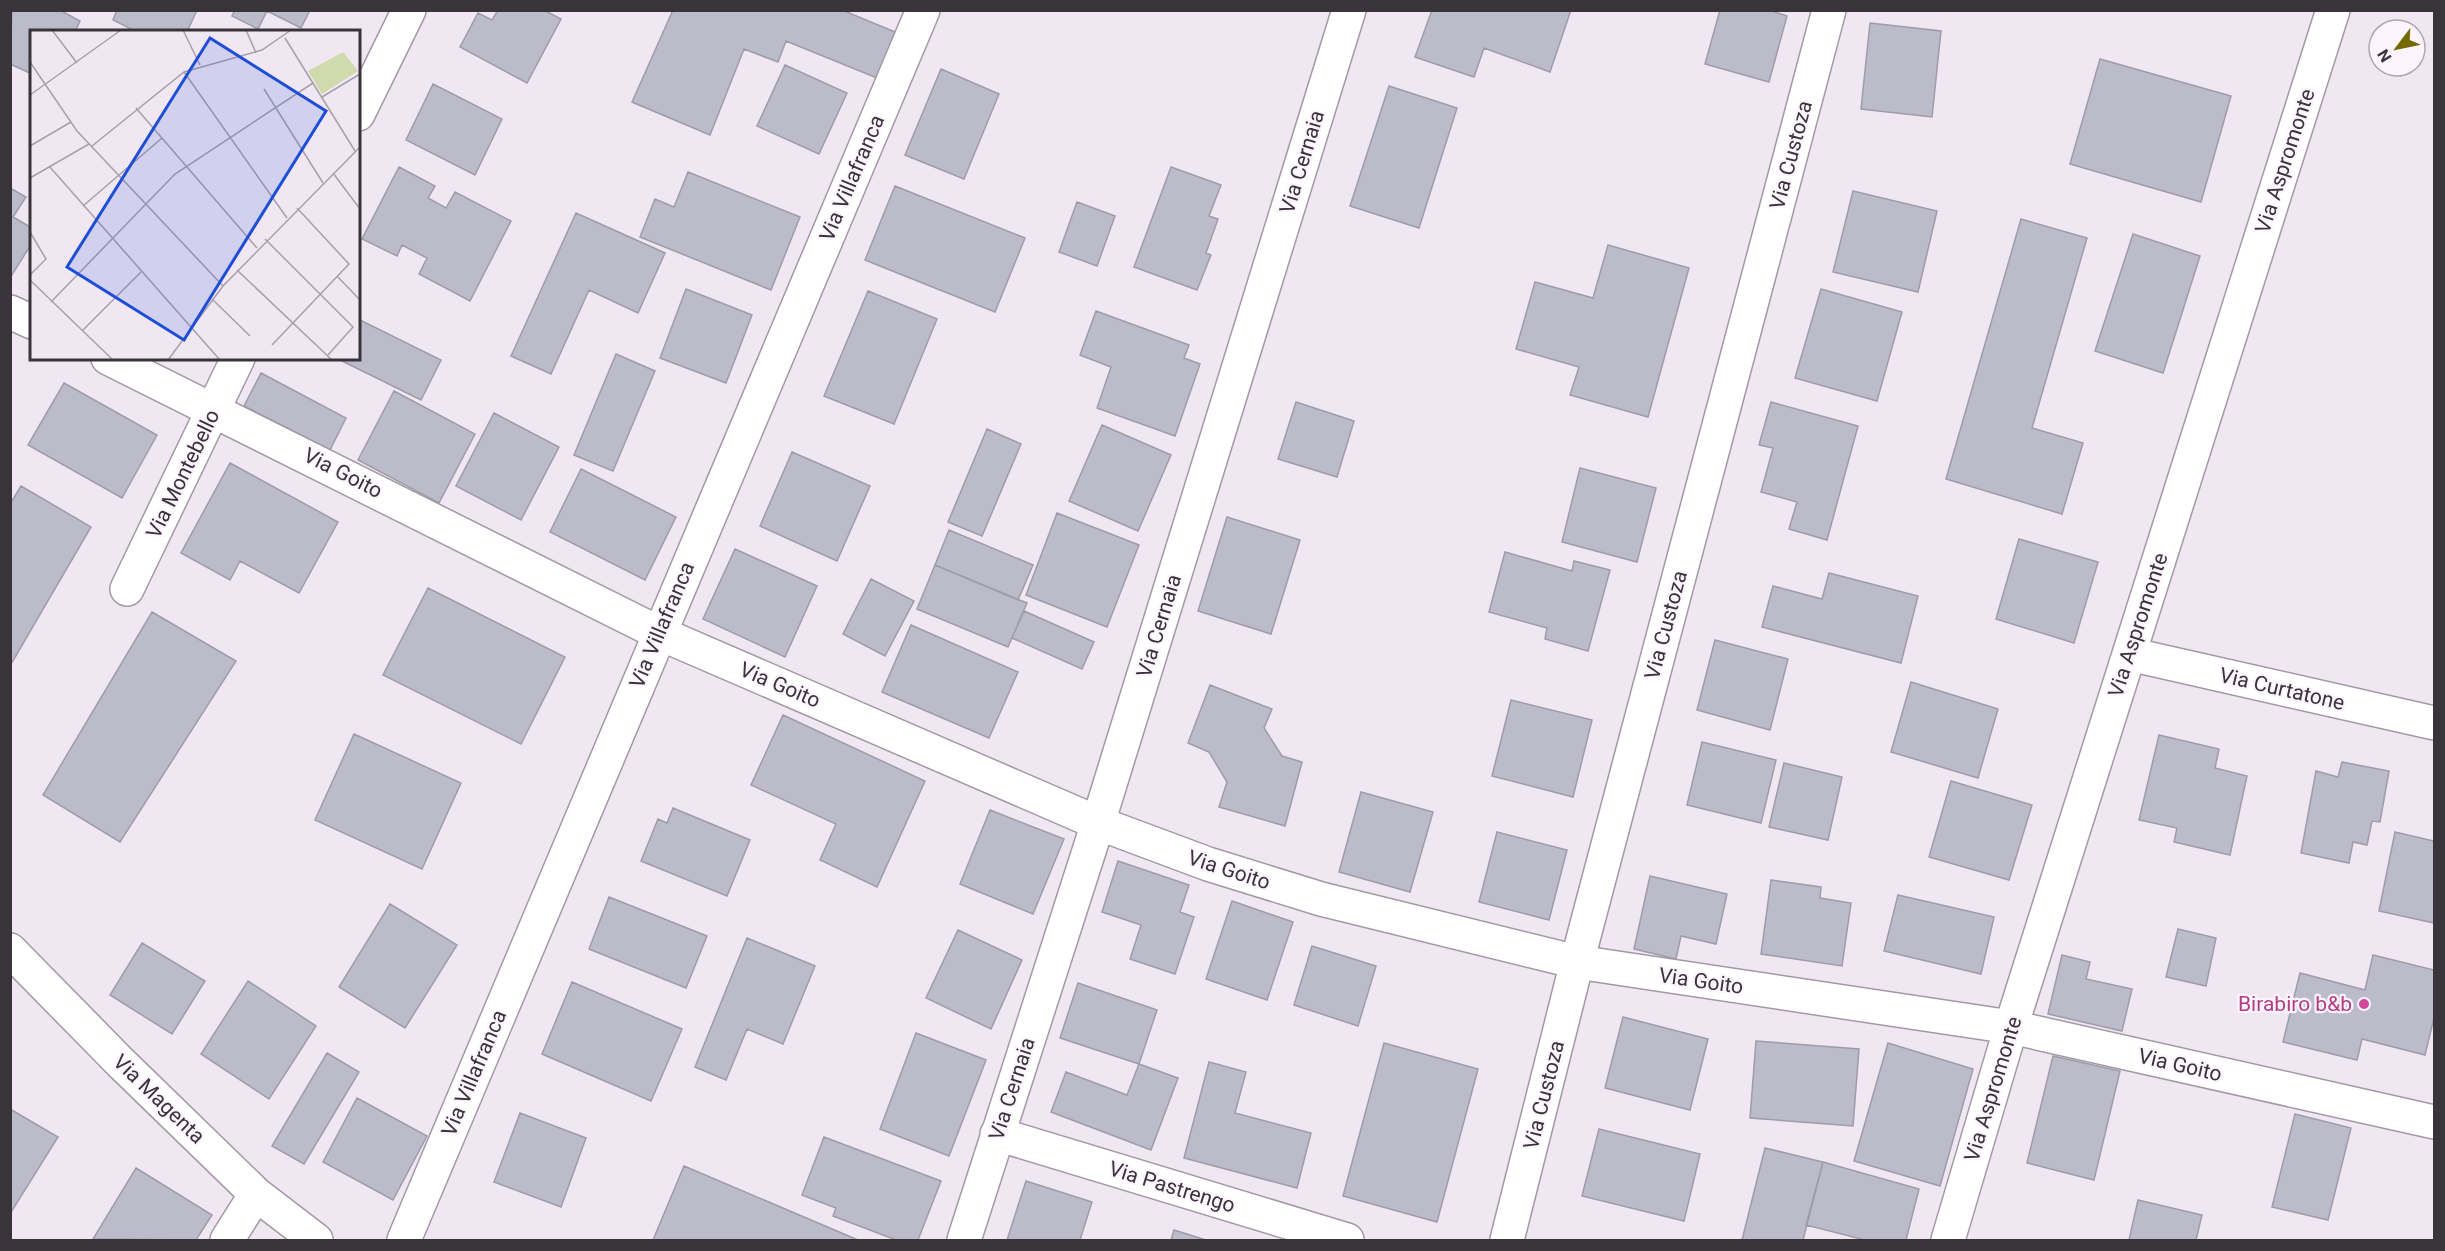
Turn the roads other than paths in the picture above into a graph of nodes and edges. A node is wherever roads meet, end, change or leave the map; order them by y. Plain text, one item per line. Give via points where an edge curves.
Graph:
1 (409, 10) edge
2 (923, 10) edge
3 (1349, 10) edge
4 (1829, 10) edge
5 (2333, 10) edge
6 (360, 110) edge
7 (10, 312) edge
8 (30, 321) edge
9 (112, 360) edge
10 (237, 360) edge
11 (214, 409) junction
12 (127, 589) dead end
13 (659, 633) junction
14 (2129, 654) junction
15 (2434, 723) edge
16 (1098, 823) junction
17 (10, 950) edge
18 (1577, 962) junction
19 (2011, 1027) junction
20 (2434, 1122) edge
21 (997, 1134) junction
22 (256, 1194) junction
23 (227, 1240) edge
24 (316, 1240) edge
25 (404, 1240) edge
26 (964, 1240) edge
27 (1347, 1240) edge
28 (1507, 1240) edge
29 (1948, 1240) edge

1 - 6 street
2 - 13 street, Via Villafranca
3 - 16 street, Via Cernaia
4 - 18 street, Via Custoza
5 - 14 street, Via Aspromonte
7 - 8 street
9 - 11 street, Via Goito
10 - 11 street, Via Montebello
11 - 12 street, Via Montebello
11 - 13 street, Via Goito
13 - 16 street, Via Goito
13 - 25 street, Via Villafranca
14 - 15 street, Via Curtatone
14 - 19 street, Via Aspromonte
16 - 18 street, Via Goito via 1208,864 1321,899
16 - 21 street, Via Cernaia
17 - 22 street, Via Magenta
18 - 19 street, Via Goito
18 - 28 street, Via Custoza
19 - 20 street, Via Goito
19 - 29 street, Via Aspromonte
21 - 26 street, Via Cernaia
21 - 27 street, Via Pastrengo
22 - 23 street
22 - 24 street, Via Magenta

